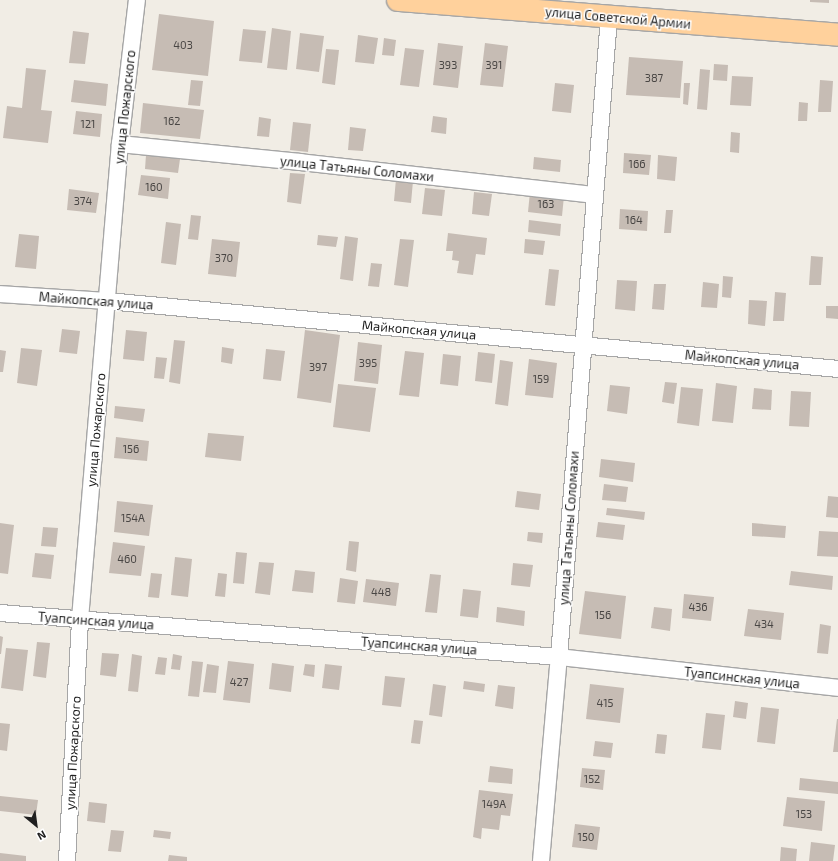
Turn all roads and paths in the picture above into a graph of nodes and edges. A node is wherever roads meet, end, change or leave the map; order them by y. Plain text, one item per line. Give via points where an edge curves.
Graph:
1 (136, 0) edge
2 (398, 0) edge
3 (609, 17) junction
4 (838, 35) edge
5 (120, 144) junction
6 (594, 195) junction
7 (0, 294) edge
8 (107, 301) junction
9 (582, 344) junction
10 (838, 369) edge
11 (0, 613) edge
12 (80, 619) junction
13 (559, 657) junction
14 (838, 688) edge
15 (67, 861) edge
16 (541, 861) edge

1 - 5 street, улица Пожарского
2 - 3 main road, улица Советской Армии
3 - 4 main road, улица Советской Армии
3 - 6 street, улица Татьяны Соломахи
5 - 6 street, улица Татьяны Соломахи
5 - 8 street, улица Пожарского
6 - 9 street, улица Татьяны Соломахи
7 - 8 street, Майкопская улица
8 - 9 street, Майкопская улица
8 - 12 street, улица Пожарского
9 - 10 street, Майкопская улица
9 - 13 street, улица Татьяны Соломахи
11 - 12 street, Туапсинская улица
12 - 13 street, Туапсинская улица
12 - 15 street, улица Пожарского
13 - 14 street, Туапсинская улица
13 - 16 street, улица Татьяны Соломахи

